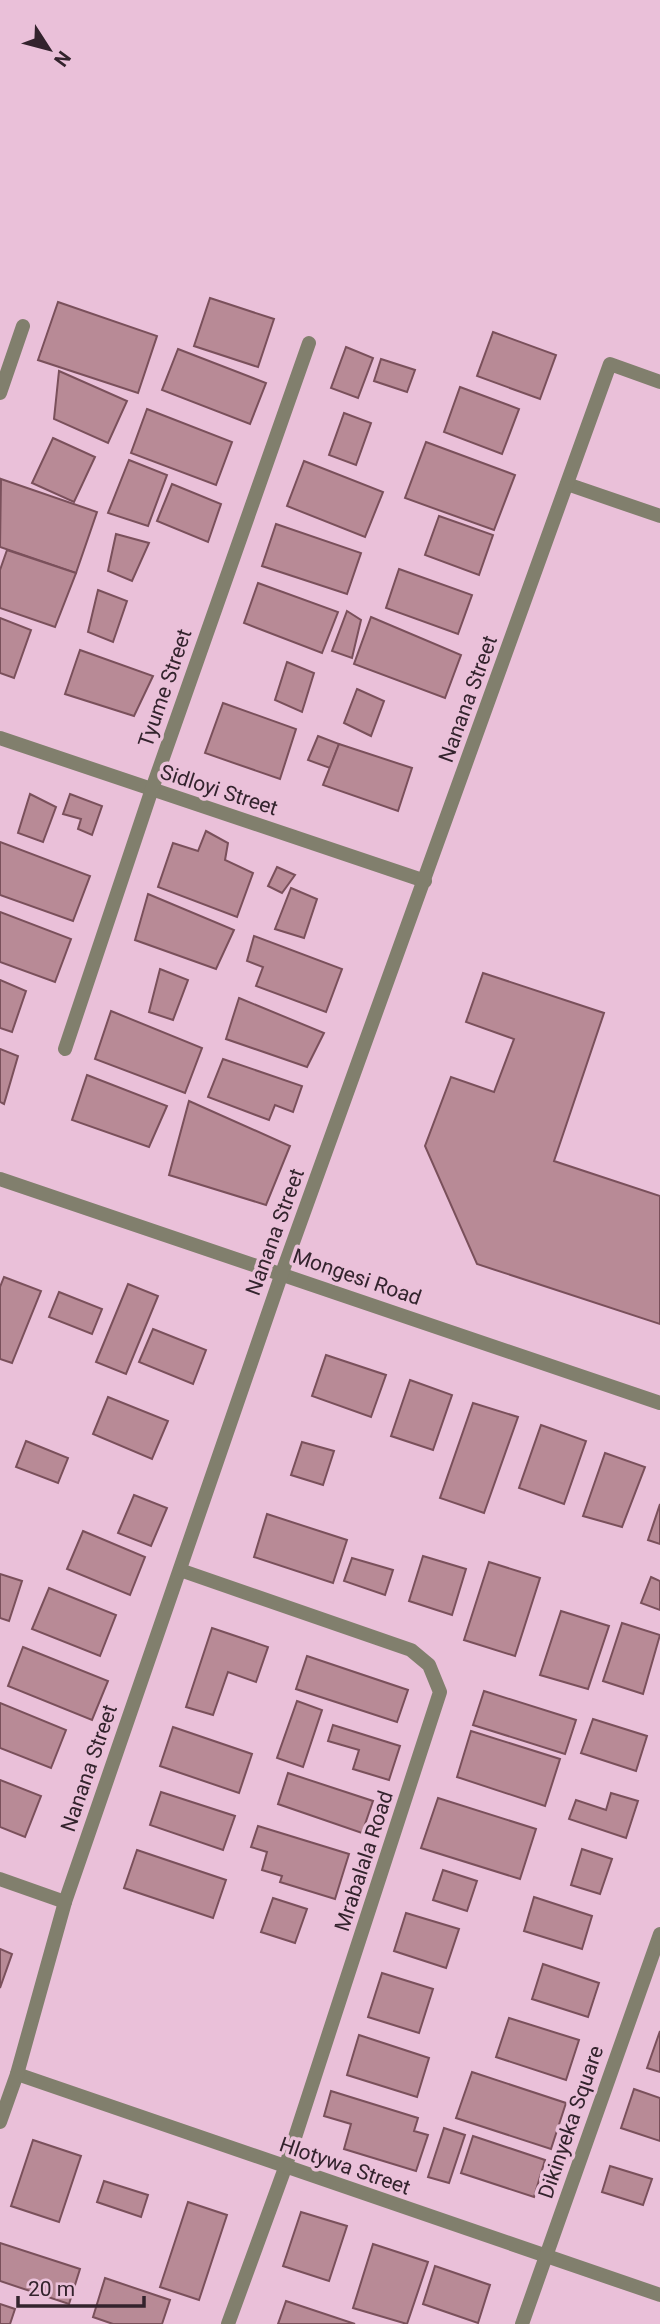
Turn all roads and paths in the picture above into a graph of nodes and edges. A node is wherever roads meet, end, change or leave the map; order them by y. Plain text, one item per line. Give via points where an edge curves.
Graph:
1 (23, 326) dead end
2 (309, 343) dead end
3 (660, 382) edge
4 (0, 393) edge
5 (567, 484) junction
6 (660, 516) edge
7 (0, 738) edge
8 (152, 789) junction
9 (425, 881) junction
10 (65, 1049) dead end
11 (0, 1179) edge
12 (282, 1273) junction
13 (660, 1403) edge
14 (180, 1570) junction
15 (0, 1880) edge
16 (65, 1902) junction
17 (660, 1934) edge
18 (17, 2074) junction
19 (0, 2122) edge
20 (285, 2168) junction
21 (546, 2256) junction
22 (660, 2295) edge
23 (228, 2324) edge
24 (522, 2324) edge

1 - 4 street
2 - 8 street, Tyume Street
3 - 5 street, Nanana Street via 610,364
5 - 6 street
5 - 9 street, Nanana Street
7 - 8 street, Sidloyi Street
8 - 9 street, Sidloyi Street
8 - 10 street, Tyume Street
9 - 12 street, Nanana Street
11 - 12 street, Mongesi Road
12 - 13 street, Mongesi Road
12 - 14 street, Nanana Street
14 - 16 street, Nanana Street
14 - 20 street, Mrabalala Road via 411,1650 429,1665 440,1692
15 - 16 street
16 - 18 street, Nanana Street
17 - 21 street, Dikinyeka Square
18 - 19 street, Nanana Street
18 - 20 street, Hlotywa Street
20 - 21 street, Hlotywa Street
20 - 23 street, Mrabalala Road
21 - 22 street, Hlotywa Street
21 - 24 street, Dikinyeka Square

